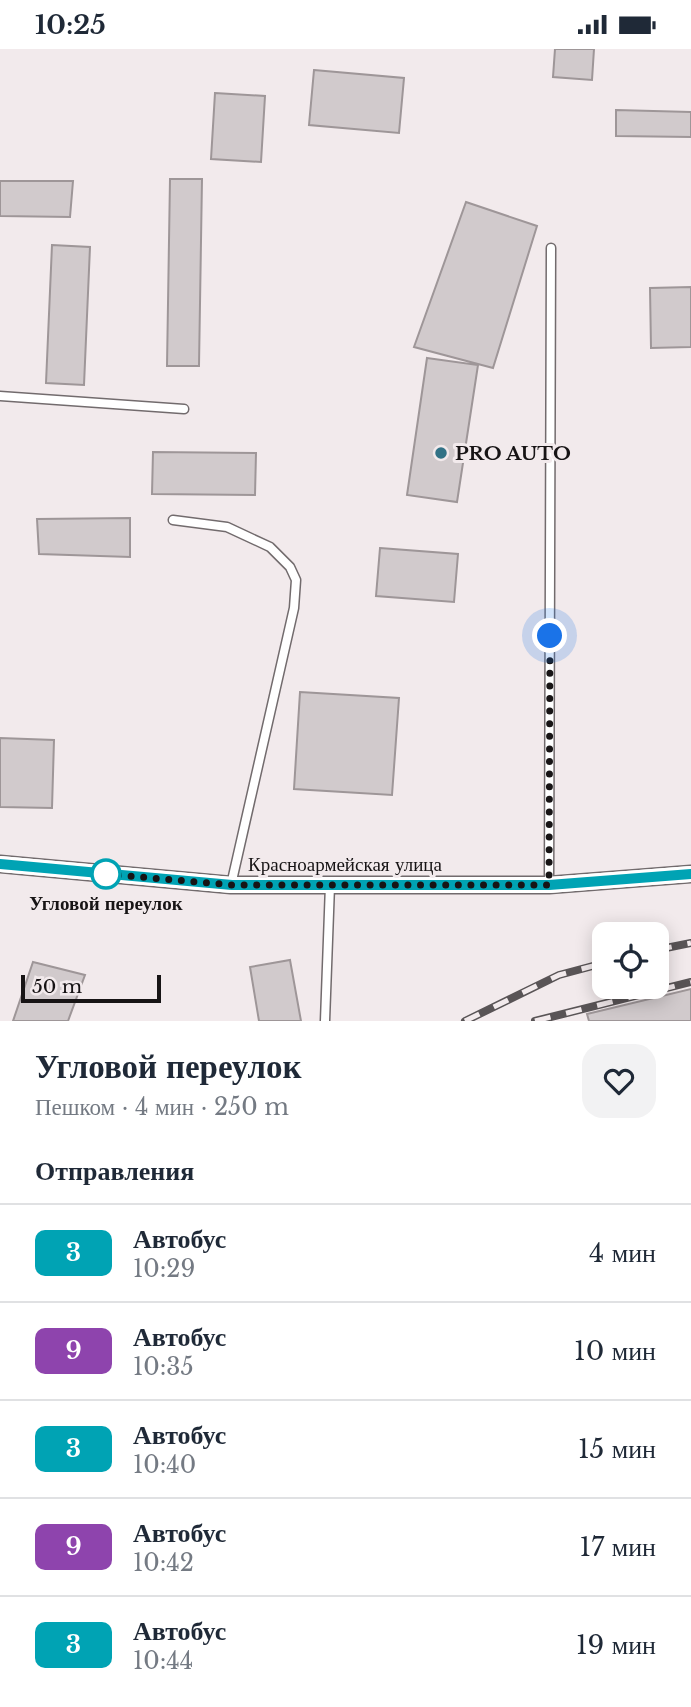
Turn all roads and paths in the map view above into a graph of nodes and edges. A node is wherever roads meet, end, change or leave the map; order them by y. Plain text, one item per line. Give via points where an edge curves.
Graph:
1 (551, 248) dead end
2 (0, 396) edge
3 (184, 409) dead end
4 (173, 520) dead end
5 (0, 864) edge
6 (691, 874) edge
7 (232, 885) junction
8 (330, 885) junction
9 (549, 885) junction
10 (325, 1021) edge

1 - 9 lane
2 - 3 lane
4 - 7 lane via 227,527 270,547 296,580 294,608
5 - 7 street, Красноармейская улица
6 - 9 street, Красноармейская улица
7 - 8 street, Красноармейская улица
8 - 9 street, Красноармейская улица
8 - 10 lane

